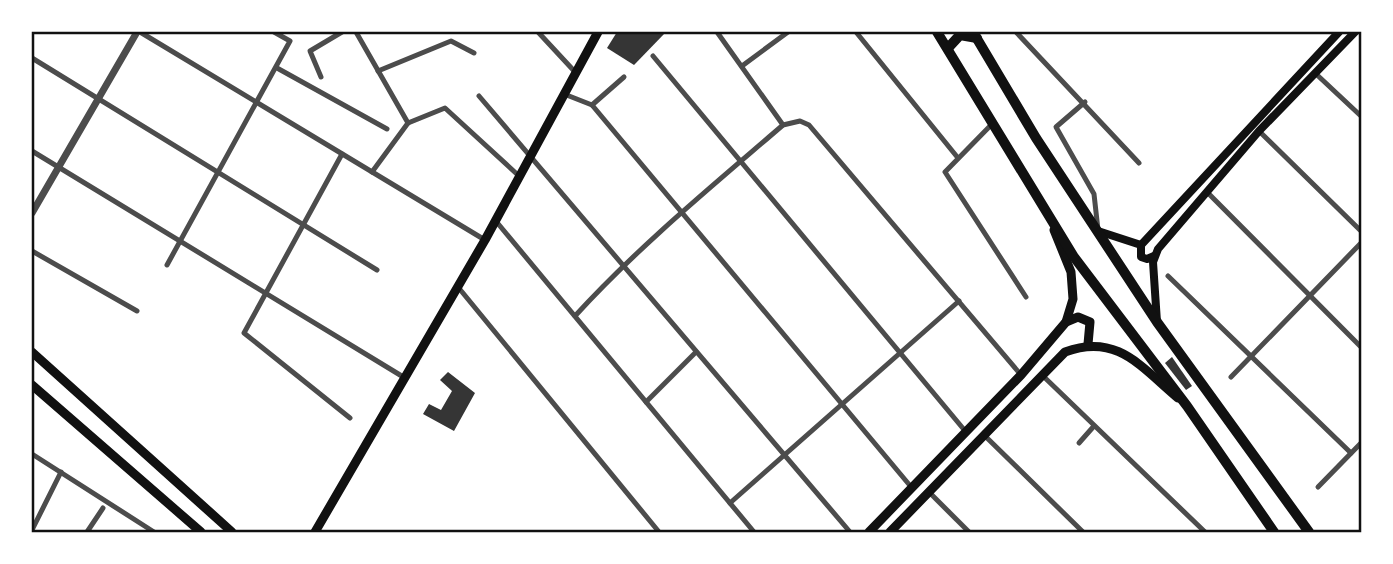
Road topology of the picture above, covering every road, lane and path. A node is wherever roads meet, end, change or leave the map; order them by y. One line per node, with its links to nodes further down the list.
1 (138, 32): 28 (street); 30 (street)
2 (274, 32): 20 (street)
3 (342, 32): 24 (street)
4 (356, 32): 21 (street)
5 (538, 32): 22 (street)
6 (598, 32): 22 (main road)
7 (717, 32): 19 (street)
8 (788, 32): 19 (street)
9 (856, 32): 41 (street)
10 (937, 32): 15 (highway)
11 (1016, 32): 29 (street)
12 (1339, 32): 59 (main road)
13 (1355, 32): 23 (main road)
14 (975, 35): 15 (highway); 54 (highway)
15 (948, 48): 34 (highway)
16 (474, 53): 21 (street)
17 (653, 57): 42 (street)
18 (32, 58): 28 (street)
19 (742, 66): 35 (street)
20 (277, 68): 30 (street); 36 (street)
21 (378, 71): 33 (street)
22 (576, 73): 26 (main road)
23 (1315, 73): 32 (street); 37 (main road)
24 (321, 77)
25 (624, 77): 31 (street)
26 (564, 94): 31 (street); 40 (main road)
27 (479, 96): 40 (street)
28 (98, 99): 44 (street); 46 (street)
29 (1085, 102): 43 (street); 54 (street)
30 (259, 104): 39 (street); 46 (street)
31 (592, 105): 49 (street)
32 (1362, 117)
33 (408, 123): 45 (street); 47 (street)
34 (993, 123): 41 (street); 50 (highway)
35 (783, 125): 42 (street); 70 (street)
36 (387, 129)
37 (1259, 131): 48 (main road); 55 (street)
38 (32, 151): 44 (street)
39 (342, 154): 45 (street); 53 (street)
40 (530, 156): 47 (main road); 63 (street)
41 (958, 158): 69 (street)
42 (741, 162): 49 (street); 79 (street)
43 (1139, 163)
44 (58, 167): 51 (street); 57 (street)
45 (372, 172): 56 (street)
46 (219, 173): 53 (street); 57 (street)
47 (519, 176): 52 (main road)
48 (1207, 192): 61 (main road); 68 (street)
49 (682, 211): 63 (street); 87 (street)
50 (1048, 212): 73 (main road); 88 (highway)
51 (32, 213)
52 (495, 220): 56 (main road); 72 (street)
53 (303, 225): 64 (street); 67 (street)
54 (1098, 231): 59 (main road); 74 (highway)
55 (1362, 232)
56 (485, 240): 66 (main road)
57 (180, 242): 62 (street); 67 (street)
58 (1362, 243): 68 (street)
59 (1141, 245): 61 (main road)
60 (32, 251): 71 (street)
61 (1154, 256): 74 (main road)
62 (167, 265)
63 (622, 265): 72 (street); 78 (street)
64 (377, 270)
65 (1168, 276): 80 (street)
66 (458, 286): 84 (main road); 110 (street)
67 (266, 293): 84 (street); 89 (street)
68 (1310, 296): 76 (street); 80 (street)
69 (1026, 297)
70 (959, 301): 79 (street); 81 (street)
71 (137, 311)
72 (575, 316): 86 (street)
73 (1066, 322): 75 (main road); 81 (main road)
74 (1157, 322): 119 (highway)
75 (1088, 344): 82 (main road); 88 (main road)
76 (1362, 348)
77 (32, 352): 108 (main road)
78 (696, 352): 86 (street); 97 (street)
79 (900, 353): 87 (street); 91 (street)
80 (1251, 357): 83 (street); 95 (street)
81 (1021, 375): 91 (main road)
82 (1042, 375): 90 (street); 92 (main road)
83 (1231, 377)
84 (405, 378): 109 (main road)
85 (32, 385): 107 (main road)
86 (646, 402): 102 (street)
87 (843, 404): 97 (street); 100 (street)
88 (1187, 405): 118 (highway)
89 (349, 418)
90 (1094, 426): 94 (street); 117 (street)
91 (966, 432): 100 (main road)
92 (984, 435): 101 (main road); 116 (street)
93 (1362, 442): 95 (street)
94 (1079, 443)
95 (1351, 453): 99 (street)
96 (32, 454): 98 (street)
97 (784, 456): 102 (street); 112 (street)
98 (61, 472): 104 (street); 106 (street)
99 (1318, 487)
100 (912, 488): 113 (main road)
101 (929, 492): 114 (main road); 115 (street)
102 (730, 503): 111 (street)
103 (103, 508): 105 (street)
104 (32, 530)
105 (87, 533)
106 (154, 533)
107 (201, 533)
108 (232, 533)
109 (315, 533)
110 (659, 533)
111 (754, 533)
112 (850, 533)
113 (869, 533)
114 (890, 533)
115 (969, 533)
116 (1083, 533)
117 (1205, 533)
118 (1274, 533)
119 (1309, 533)

